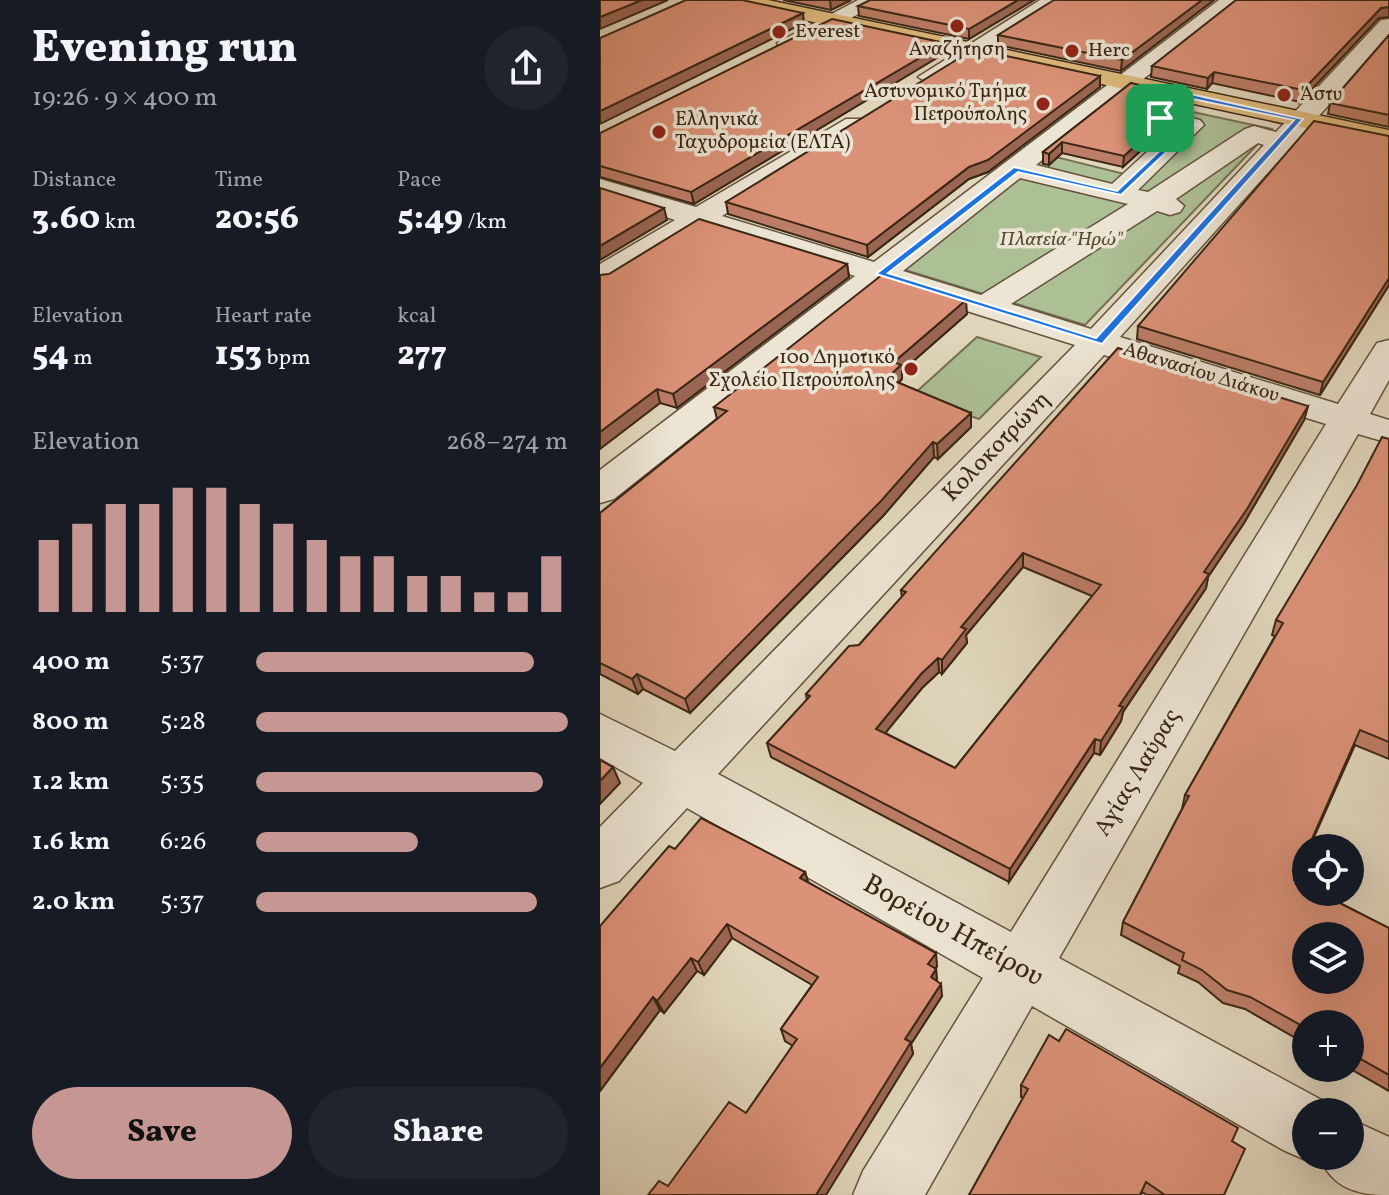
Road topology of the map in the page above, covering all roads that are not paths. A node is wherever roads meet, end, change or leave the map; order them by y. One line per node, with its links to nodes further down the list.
1 (739, 0): 5 (main road)
2 (874, 0): 5 (street)
3 (1054, 0): 7 (street)
4 (1232, 0): 9 (street)
5 (834, 20): 7 (main road); 8 (street)
6 (1389, 25): 15 (street, Κολοκοτρώνη)
7 (974, 50): 9 (main road); 10 (street)
8 (763, 55)
9 (1127, 82): 11 (main road); 16 (street)
10 (910, 90)
11 (1178, 102): 14 (street); 15 (street); 15 (main road)
12 (871, 114): 20 (street)
13 (1389, 138): 15 (main road)
14 (1170, 146): 15 (street); 18 (street)
15 (1240, 159): 19 (street); 21 (street, Κολοκοτρώνη)
16 (1017, 169): 18 (street); 22 (street)
17 (600, 187): 20 (street, Αθανασίου Διάκου)
18 (1118, 193): 19 (street)
19 (1158, 199): 21 (street); 24 (street)
20 (698, 217): 22 (street, Αθανασίου Διάκου); 23 (street)
21 (1209, 217): 25 (street, Κολοκοτρώνη)
22 (881, 274): 24 (street, Αθανασίου Διάκου); 28 (street)
23 (600, 277)
24 (985, 306): 25 (street, Αθανασίου Διάκου)
25 (1098, 341): 27 (street, Αθανασίου Διάκου); 30 (street, Κολοκοτρώνη)
26 (1389, 350): 27 (street, Αγίας Λαύρας)
27 (1369, 425): 32 (street, Αγίας Λαύρας)
28 (600, 490)
29 (600, 734): 30 (street, Βορείου Ηπείρου)
30 (679, 779): 31 (street, Κολοκοτρώνη); 32 (street, Βορείου Ηπείρου)
31 (600, 864)
32 (1021, 969): 33 (street, Βορείου Ηπείρου); 36 (street, Αγίας Λαύρας)
33 (1292, 1119)
34 (1364, 1160): 35 (street)
35 (1389, 1173)
36 (887, 1195)

